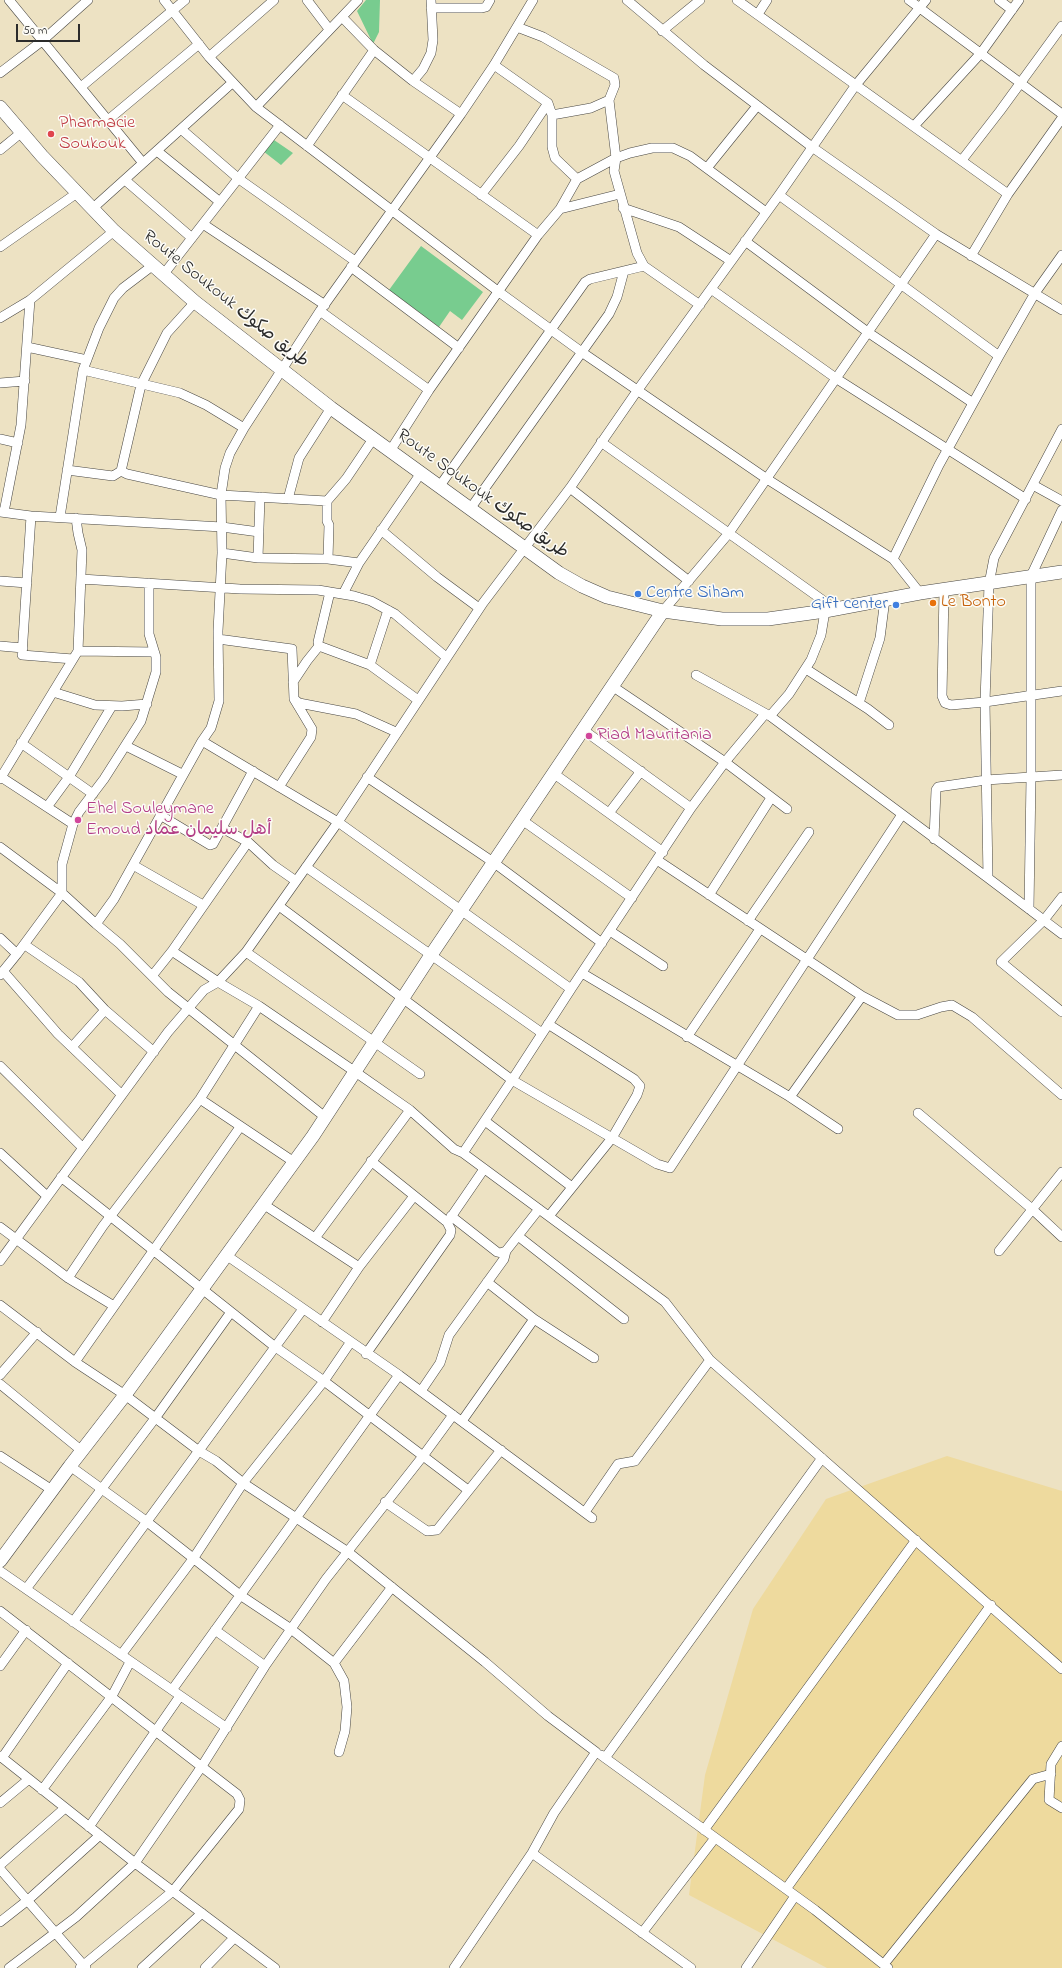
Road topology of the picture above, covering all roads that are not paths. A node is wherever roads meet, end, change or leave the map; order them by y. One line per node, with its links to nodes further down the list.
1 (9, 0): 28 (street)
2 (88, 0): 28 (street)
3 (164, 0): 21 (street)
4 (185, 0): 21 (street)
5 (274, 0): 32 (street)
6 (307, 0): 26 (street)
7 (358, 0): 23 (street)
8 (490, 0): 18 (street)
9 (533, 0): 25 (street)
10 (700, 0): 27 (street)
11 (737, 0): 22 (street)
12 (767, 0): 22 (street)
13 (909, 0): 19 (street)
14 (926, 0): 19 (street)
15 (999, 0): 20 (street)
16 (1019, 0): 20 (street)
17 (632, 1): 27 (street)
18 (431, 4): 35 (street)
19 (920, 9): 31 (street); 38 (street)
20 (1012, 10): 31 (street)
21 (172, 11): 29 (street); 39 (street)
22 (758, 14): 38 (street)
23 (342, 17): 26 (street); 30 (street)
24 (1062, 26): 37 (street)
25 (517, 27): 33 (street); 41 (street)
26 (329, 29): 45 (street)
27 (662, 31): 43 (street)
28 (42, 41): 34 (street); 39 (street)
29 (199, 44): 32 (street); 50 (street)
30 (374, 50): 35 (street); 40 (street)
31 (981, 53): 37 (street); 52 (street)
32 (209, 57): 36 (street)
33 (494, 65): 42 (street); 46 (street)
34 (0, 74)
35 (413, 81): 46 (street)
36 (232, 83): 45 (street); 53 (street)
37 (1020, 84): 47 (street); 61 (street)
38 (856, 86): 52 (street); 56 (street)
39 (81, 87): 50 (street)
40 (342, 95): 55 (street); 59 (street)
41 (609, 100): 48 (street); 60 (street)
42 (548, 103): 48 (street); 70 (street)
43 (757, 106): 56 (street); 63 (street)
44 (0, 107): 54 (street, Route Soukouk طريق صكوك)
45 (256, 107): 51 (street)
46 (461, 114): 59 (street)
47 (1062, 114)
48 (552, 115): 64 (street)
49 (1062, 118): 69 (street)
50 (108, 120): 62 (street)
51 (280, 125): 55 (street); 66 (street)
52 (914, 126): 61 (street)
53 (181, 129): 58 (street); 66 (street)
54 (22, 132): 57 (street); 67 (street, Route Soukouk طريق صكوك)
55 (307, 146): 76 (street)
56 (812, 147): 71 (street); 81 (street)
57 (0, 150)
58 (157, 151): 62 (street); 72 (street)
59 (430, 158): 70 (street); 76 (street)
60 (616, 158): 63 (street); 64 (street); 68 (street)
61 (962, 160): 69 (street)
62 (143, 163): 65 (street)
63 (707, 168): 77 (street)
64 (578, 179): 73 (street)
65 (125, 180): 75 (street); 82 (street)
66 (239, 180): 72 (street); 88 (street)
67 (77, 193): 75 (street, Route Soukouk طريق صكوك); 84 (street)
68 (620, 194): 73 (street); 74 (street)
69 (1008, 194): 86 (street)
70 (481, 195): 80 (street)
71 (779, 195): 77 (street); 93 (street)
72 (220, 202): 78 (street)
73 (560, 208): 80 (street)
74 (623, 208): 87 (street); 90 (street)
75 (92, 209): 79 (street, Route Soukouk طريق صكوك)
76 (393, 210): 88 (street); 95 (street)
77 (766, 212): 83 (street)
78 (203, 224): 82 (street); 100 (street)
79 (114, 231): 89 (street, Route Soukouk طريق صكوك); 97 (street)
80 (538, 234): 95 (street)
81 (936, 234): 86 (street); 93 (street)
82 (192, 238): 92 (street)
83 (745, 242): 87 (street); 104 (street)
84 (0, 247)
85 (1062, 255): 96 (street)
86 (971, 256): 96 (street)
87 (731, 262): 94 (street)
88 (353, 264): 100 (street); 106 (street)
89 (152, 266): 92 (street, Route Soukouk طريق صكوك); 109 (street)
90 (644, 266): 91 (street); 99 (street)
91 (624, 271): 103 (street); 107 (street)
92 (163, 275): 98 (street, Route Soukouk طريق صكوك)
93 (900, 285): 104 (street); 108 (street)
94 (711, 290): 99 (street); 112 (street)
95 (498, 292): 103 (street); 106 (street)
96 (1035, 293): 101 (street); 108 (street)
97 (30, 300): 102 (street); 105 (street)
98 (195, 302): 111 (street, Route Soukouk طريق صكوك); 115 (street)
99 (700, 305): 117 (street)
100 (322, 308): 111 (street); 116 (street)
101 (1062, 310)
102 (0, 318)
103 (550, 330): 107 (street); 133 (street)
104 (869, 332): 112 (street); 118 (street)
105 (27, 347): 109 (street); 113 (street)
106 (459, 348): 116 (street)
107 (583, 353): 117 (street); 141 (street)
108 (999, 356): 118 (street)
109 (87, 360): 110 (street)
110 (83, 370): 115 (street); 128 (street)
111 (282, 371): 119 (street, Route Soukouk طريق صكوك); 120 (street)
112 (837, 379): 126 (street); 131 (street)
113 (25, 381): 114 (street); 125 (street)
114 (0, 383)
115 (141, 385): 120 (street); 129 (street)
116 (429, 390): 127 (street)
117 (637, 391): 124 (street); 131 (street)
118 (973, 403): 126 (street)
119 (331, 408): 123 (street, Route Soukouk طريق صكوك); 137 (street)
120 (244, 428): 135 (street)
121 (1062, 429): 132 (street)
122 (0, 439): 125 (street)
123 (373, 439): 127 (street, Route Soukouk طريق صكوك); 139 (street)
124 (601, 442): 134 (street); 150 (street)
125 (18, 443): 143 (street)
126 (947, 450): 138 (street); 155 (street)
127 (390, 451): 130 (street, Route Soukouk طريق صكوك)
128 (67, 470): 129 (street); 145 (street)
129 (121, 471): 135 (street)
130 (421, 473): 133 (street, Route Soukouk طريق صكوك); 148 (street)
131 (766, 479): 150 (street); 155 (street)
132 (1033, 485): 138 (street); 140 (street)
133 (439, 487): 141 (street, Route Soukouk طريق صكوك)
134 (570, 488): 151 (street); 161 (street)
135 (222, 494): 136 (street); 147 (street)
136 (260, 497): 137 (street); 149 (street)
137 (288, 499): 139 (street)
138 (1026, 499): 164 (street)
139 (327, 501): 154 (street)
140 (1062, 501)
141 (470, 509): 151 (street, Route Soukouk طريق صكوك)
142 (1062, 510): 158 (street)
143 (2, 512): 144 (street)
144 (31, 516): 145 (street); 162 (street)
145 (60, 517): 146 (street)
146 (76, 518): 147 (street); 159 (street)
147 (222, 527): 149 (street); 152 (street)
148 (381, 530): 156 (street); 171 (street)
149 (259, 532): 153 (street)
150 (729, 533): 161 (street); 173 (street)
151 (524, 548): 171 (street); 174 (street, Route Soukouk طريق صكوك)
152 (222, 553): 153 (street); 165 (street)
153 (258, 558): 154 (street)
154 (328, 559): 156 (street)
155 (893, 559): 168 (street)
156 (359, 563): 169 (street)
157 (1062, 572): 158 (street, Route Soukouk طريق صكوك)
158 (1031, 576): 164 (street, Route Soukouk طريق صكوك); 190 (street)
159 (81, 579): 163 (street); 179 (street)
160 (0, 581): 162 (street)
161 (689, 581): 174 (street)
162 (28, 583): 178 (street)
163 (149, 583): 165 (street); 180 (street)
164 (989, 584): 166 (street, Route Soukouk طريق صكوك); 193 (street)
165 (220, 586): 167 (street); 175 (street)
166 (944, 590): 168 (street, Route Soukouk طريق صكوك); 193 (street)
167 (330, 592): 169 (street); 177 (street)
168 (920, 593): 170 (street, Route Soukouk طريق صكوك)
169 (343, 594): 172 (street)
170 (886, 599): 173 (street, Route Soukouk طريق صكوك); 194 (street)
171 (479, 608): 181 (street)
172 (388, 610): 181 (street); 183 (street)
173 (830, 610): 174 (street, Route Soukouk طريق صكوك); 184 (street)
174 (663, 611): 187 (street)
175 (218, 639): 186 (street); 201 (street)
176 (0, 646): 178 (street)
177 (319, 646): 183 (street); 186 (street)
178 (23, 648): 182 (street)
179 (78, 651): 180 (street); 182 (street)
180 (154, 652): 195 (street)
181 (446, 656): 192 (street)
182 (73, 659): 189 (street)
183 (370, 665): 192 (street)
184 (806, 669): 194 (street); 197 (street)
185 (696, 676): 197 (street)
186 (293, 682): 191 (street)
187 (612, 686): 199 (street); 204 (street)
188 (1062, 691): 190 (street)
189 (53, 692): 196 (street); 202 (street)
190 (1030, 696): 193 (street); 212 (street)
191 (294, 699): 200 (street); 215 (street)
192 (418, 700): 200 (street)
193 (985, 702): 214 (street)
194 (859, 703): 198 (street)
195 (147, 704): 196 (street); 203 (street)
196 (112, 706): 210 (street)
197 (767, 715): 204 (street); 223 (street)
198 (889, 725)
199 (582, 729): 205 (street); 207 (street)
200 (396, 732): 211 (street)
201 (202, 741): 206 (street); 208 (street)
202 (21, 742): 210 (street); 213 (street)
203 (126, 746): 208 (street); 216 (street)
204 (725, 762): 217 (street); 219 (street)
205 (641, 771): 219 (street); 221 (street)
206 (253, 772): 215 (street); 227 (street)
207 (553, 773): 221 (street); 224 (street)
208 (182, 774): 222 (street)
209 (1062, 775): 212 (street)
210 (69, 777): 216 (street); 218 (street)
211 (367, 777): 225 (street); 234 (street)
212 (1031, 777): 214 (street); 245 (street)
213 (1, 778): 218 (street)
214 (986, 780): 229 (street); 237 (street)
215 (279, 787): 225 (street)
216 (93, 794): 226 (street)
217 (771, 798): 220 (street); 240 (street)
218 (47, 807): 226 (street)
219 (691, 808): 232 (street)
220 (787, 809)
221 (609, 813): 232 (street)
222 (160, 815): 227 (street); 235 (street)
223 (901, 816): 229 (street); 260 (street)
224 (522, 820): 234 (street); 242 (street)
225 (338, 822): 236 (street); 246 (street)
226 (73, 824): 239 (street)
227 (222, 828): 230 (street)
228 (809, 832): 248 (street)
229 (934, 839): 237 (street)
230 (248, 842): 238 (street); 243 (street)
231 (0, 847): 239 (street)
232 (663, 852): 233 (street)
233 (657, 860): 240 (street); 242 (street)
234 (493, 862): 246 (street); 254 (street)
235 (133, 864): 243 (street); 249 (street)
236 (306, 867): 238 (street); 259 (street)
237 (988, 878): 245 (street)
238 (296, 881): 244 (street)
239 (62, 893): 249 (street); 255 (street)
240 (709, 895): 248 (street)
241 (1062, 897): 247 (street)
242 (632, 898): 251 (street)
243 (203, 906): 256 (street)
244 (278, 906): 257 (street); 268 (street)
245 (1029, 909): 247 (street)
246 (461, 910): 259 (street); 266 (street)
247 (1044, 920): 252 (street); 272 (street)
248 (748, 922): 250 (street)
249 (96, 924): 264 (street)
250 (760, 929): 260 (street); 275 (street)
251 (610, 931): 254 (street); 261 (street)
252 (1062, 934)
253 (0, 938): 258 (street)
254 (602, 943): 263 (street)
255 (25, 945): 258 (street); 271 (street)
256 (172, 951): 264 (street); 265 (street)
257 (246, 952): 265 (street); 276 (street)
258 (17, 954): 262 (street)
259 (431, 955): 268 (street); 274 (street)
260 (808, 960): 267 (street); 281 (street)
261 (663, 966)
262 (1, 973): 278 (street)
263 (582, 973): 266 (street); 275 (street)
264 (152, 976): 270 (street)
265 (218, 982): 269 (street); 270 (street)
266 (571, 989): 273 (street)
267 (862, 996): 286 (street); 287 (street)
268 (403, 998): 276 (street); 284 (street)
269 (259, 1006): 277 (street); 282 (street)
270 (188, 1008): 277 (street); 279 (street)
271 (105, 1010): 278 (street); 279 (street)
272 (1062, 1012)
273 (548, 1024): 274 (street); 295 (street)
274 (542, 1033): 284 (street)
275 (687, 1037): 281 (street)
276 (374, 1042): 282 (street); 283 (street)
277 (234, 1044): 288 (street); 291 (street)
278 (72, 1047): 285 (street)
279 (154, 1052): 285 (street)
280 (0, 1066): 296 (street)
281 (736, 1066): 287 (street); 295 (street)
282 (354, 1071): 289 (street); 291 (street)
283 (420, 1074)
284 (512, 1080): 292 (street); 295 (street)
285 (122, 1095): 296 (street)
286 (1062, 1095)
287 (790, 1097): 294 (street)
288 (200, 1099): 293 (street); 310 (street)
289 (410, 1110): 298 (street); 299 (street)
290 (918, 1113): 308 (street)
291 (325, 1117): 300 (street)
292 (484, 1121): 298 (street); 304 (street)
293 (240, 1127): 300 (street); 318 (street)
294 (838, 1129)
295 (612, 1138): 304 (street)
296 (82, 1147): 303 (street)
297 (0, 1153): 305 (street)
298 (463, 1153): 301 (street)
299 (371, 1161): 306 (street); 316 (street)
300 (294, 1162): 307 (street)
301 (484, 1169): 309 (street); 312 (street)
302 (1062, 1172): 308 (street)
303 (61, 1177): 305 (street); 310 (street)
304 (572, 1188): 311 (street)
305 (47, 1196): 317 (street)
306 (414, 1196): 312 (street); 323 (street)
307 (263, 1204): 316 (street); 321 (street)
308 (1032, 1209): 315 (street); 320 (street)
309 (539, 1210): 311 (street); 314 (street)
310 (111, 1216): 318 (street); 324 (street)
311 (549, 1216): 339 (street)
312 (449, 1219): 319 (street); 337 (street)
313 (0, 1227): 317 (street)
314 (518, 1236): 319 (street); 332 (street)
315 (1062, 1237)
316 (315, 1238): 323 (street)
317 (15, 1239): 322 (street); 324 (street)
318 (153, 1249): 326 (street); 328 (street)
319 (506, 1251): 325 (street)
320 (999, 1251)
321 (226, 1255): 326 (street); 329 (street)
322 (0, 1261)
323 (359, 1267): 333 (street)
324 (68, 1278): 328 (street)
325 (487, 1282): 331 (street); 345 (street)
326 (201, 1288): 330 (street); 346 (street)
327 (0, 1305): 334 (street)
328 (114, 1306): 340 (street)
329 (303, 1309): 333 (street); 336 (street)
330 (231, 1312): 336 (street); 348 (street)
331 (534, 1319): 338 (street); 350 (street)
332 (624, 1319)
333 (322, 1322): 335 (street)
334 (37, 1332): 340 (street); 341 (street)
335 (350, 1343): 337 (street); 343 (street)
336 (274, 1346): 343 (street); 353 (street)
337 (366, 1354): 342 (street)
338 (594, 1358)
339 (710, 1360): 351 (street); 356 (street)
340 (75, 1362): 346 (street)
341 (0, 1375)
342 (399, 1375): 345 (street); 349 (street)
343 (324, 1381): 349 (street); 358 (street)
344 (0, 1384): 352 (street)
345 (421, 1392): 347 (street)
346 (125, 1395): 348 (street); 352 (street)
347 (453, 1415): 350 (street); 355 (street)
348 (156, 1417): 353 (street); 359 (street)
349 (370, 1417): 355 (street); 363 (street)
350 (462, 1421): 351 (street)
351 (501, 1450): 361 (street)
352 (82, 1451): 357 (street)
353 (199, 1451): 358 (street); 364 (street)
354 (0, 1456): 360 (street)
355 (423, 1456): 361 (street); 362 (street)
356 (822, 1458): 365 (street); 394 (street)
357 (70, 1466): 359 (street); 360 (street)
358 (243, 1483): 363 (street); 367 (street)
359 (102, 1489): 364 (street); 370 (street)
360 (52, 1490): 368 (street)
361 (468, 1490): 362 (street)
362 (385, 1502): 366 (street)
363 (296, 1519): 366 (street); 371 (street)
364 (146, 1521): 367 (street); 374 (street)
365 (916, 1540): 372 (street); 403 (street)
366 (348, 1552): 369 (street); 375 (street)
367 (193, 1559): 371 (street); 378 (street)
368 (0, 1562): 370 (street)
369 (392, 1587): 381 (street); 392 (street)
370 (26, 1589): 374 (street)
371 (240, 1595): 375 (street); 377 (street)
372 (991, 1605): 384 (street); 410 (street)
373 (0, 1611): 376 (street)
374 (73, 1622): 378 (street)
375 (291, 1629): 381 (street); 383 (street)
376 (26, 1630): 380 (street); 382 (street)
377 (215, 1630): 383 (street); 385 (street)
378 (121, 1656): 379 (street)
379 (130, 1662): 385 (street); 386 (street)
380 (68, 1663): 386 (street); 393 (street)
381 (334, 1663): 391 (street)
382 (0, 1666)
383 (265, 1666): 388 (street)
384 (1062, 1669)
385 (172, 1690): 387 (street)
386 (112, 1696): 389 (street); 398 (street)
387 (180, 1696): 388 (street); 389 (street)
388 (227, 1728): 395 (street)
389 (156, 1731): 395 (street); 402 (street)
390 (1062, 1746): 396 (street)
391 (339, 1752)
392 (596, 1752): 394 (street); 406 (street)
393 (1, 1757): 397 (street)
394 (605, 1758): 403 (street)
395 (202, 1766): 407 (street); 411 (street)
396 (1051, 1774): 401 (street); 419 (street)
397 (29, 1779): 398 (street); 399 (street)
398 (42, 1790): 400 (street)
399 (0, 1803)
400 (66, 1808): 402 (street); 408 (street)
401 (1062, 1808)
402 (89, 1827): 404 (street)
403 (704, 1830): 405 (street)
404 (100, 1834): 407 (street); 413 (street)
405 (715, 1838): 410 (street); 417 (street)
406 (532, 1854): 417 (street); 425 (street)
407 (135, 1863): 411 (street); 416 (street)
408 (0, 1865)
409 (0, 1869): 413 (street)
410 (786, 1889): 412 (street)
411 (173, 1891): 414 (street); 420 (street)
412 (794, 1896): 419 (street); 427 (street)
413 (28, 1900): 415 (street); 416 (street)
414 (202, 1913): 418 (street); 423 (street)
415 (0, 1922)
416 (55, 1933): 420 (street); 422 (street)
417 (642, 1933): 426 (street)
418 (234, 1938): 421 (street); 424 (street)
419 (886, 1966)
420 (83, 1967)
421 (273, 1967)
422 (9, 1968)
423 (142, 1968)
424 (205, 1968)
425 (454, 1968)
426 (691, 1968)
427 (746, 1968)

